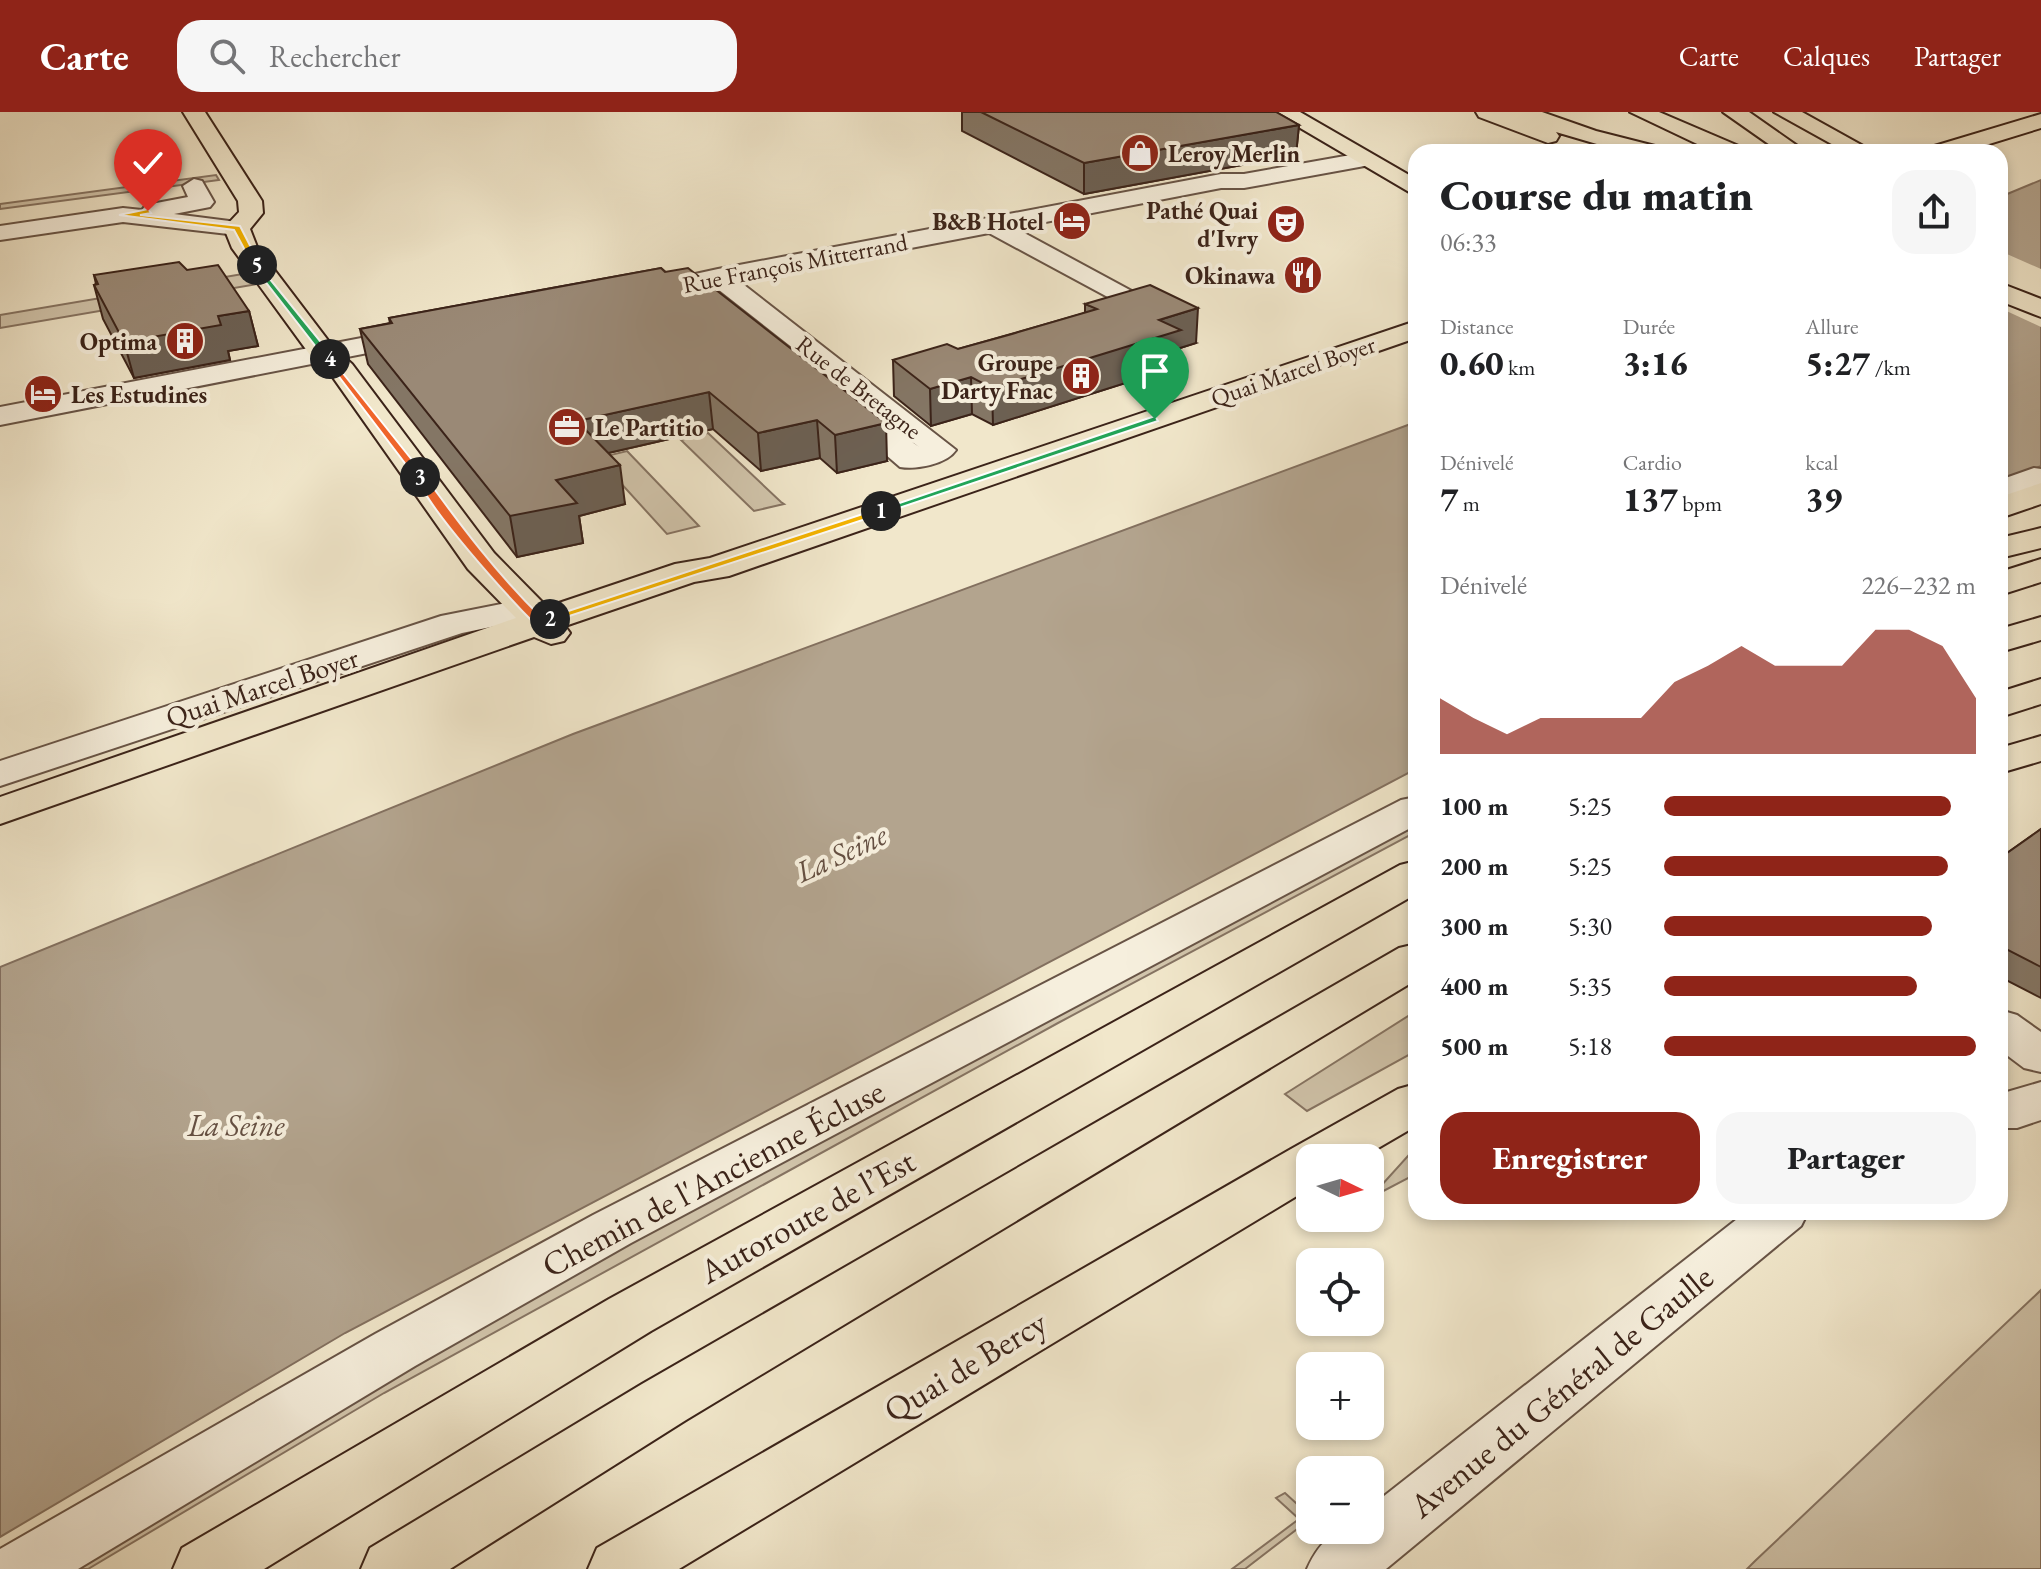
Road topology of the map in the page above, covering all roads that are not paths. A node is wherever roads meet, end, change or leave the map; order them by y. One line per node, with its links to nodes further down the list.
1 (194, 112): 24 (main road)
2 (1284, 112): 19 (main road)
3 (1487, 112): 11 (main road)
4 (1522, 112): 12 (main road)
5 (1641, 112): 14 (main road)
6 (1734, 112): 16 (main road)
7 (1785, 112): 17 (main road)
8 (1707, 116): 15 (main road)
9 (1612, 118): 13 (main road)
10 (2041, 121): 18 (main road)
11 (1568, 144)
12 (1620, 144)
13 (1671, 144)
14 (1715, 144)
15 (1746, 144)
16 (1783, 144)
17 (1847, 144)
18 (1965, 144)
19 (1344, 157): 20 (main road); 23 (street, Rue François Mitterrand)
20 (1408, 185)
21 (194, 186): 22 (street)
22 (123, 215): 24 (street); 25 (street)
23 (992, 225): 27 (street, Rue François Mitterrand); 33 (street)
24 (237, 228): 36 (main road)
25 (0, 233)
26 (2008, 269): 29 (main road)
27 (718, 277): 28 (street, Rue François Mitterrand); 38 (street, Rue de Bretagne)
28 (688, 283): 31 (street, Rue François Mitterrand); 39 (street, Rue de Bretagne)
29 (2041, 283)
30 (2008, 295): 32 (main road)
31 (624, 296)
32 (2041, 309)
33 (1109, 319)
34 (446, 330): 36 (street)
35 (1408, 332): 48 (main road, Quai Marcel Boyer)
36 (323, 353): 40 (street); 48 (main road)
37 (895, 384): 38 (street)
38 (867, 393): 39 (street); 39 (street, Rue de Bretagne)
39 (837, 401)
40 (0, 416)
41 (2037, 485): 42 (street); 43 (main road)
42 (2008, 490)
43 (2008, 503)
44 (2041, 570): 45 (main road)
45 (2008, 581)
46 (2041, 600): 47 (main road)
47 (2008, 610)
48 (539, 622): 59 (street, Quai Marcel Boyer); 60 (main road, Quai Marcel Boyer)
49 (2041, 628): 50 (main road)
50 (2008, 638)
51 (2041, 658): 52 (main road)
52 (2008, 668)
53 (2041, 691): 54 (main road)
54 (2008, 702)
55 (2041, 725): 56 (main road)
56 (2008, 735)
57 (2041, 748): 58 (main road)
58 (2008, 758)
59 (0, 774)
60 (0, 811)
61 (1408, 813): 72 (street, Chemin de l'Ancienne Écluse)
62 (1408, 879): 73 (main road, Autoroute de l’Est)
63 (1408, 964): 74 (main road)
64 (2008, 1032): 65 (street)
65 (2041, 1056)
66 (2041, 1099): 68 (street)
67 (1408, 1108): 69 (main road)
68 (2008, 1111)
69 (1344, 1144)
70 (1296, 1171): 75 (main road, Quai de Bercy)
71 (1772, 1220): 76 (street, Avenue du Général de Gaulle)
72 (22, 1569)
73 (206, 1569)
74 (394, 1569)
75 (621, 1569)
76 (1339, 1569)

